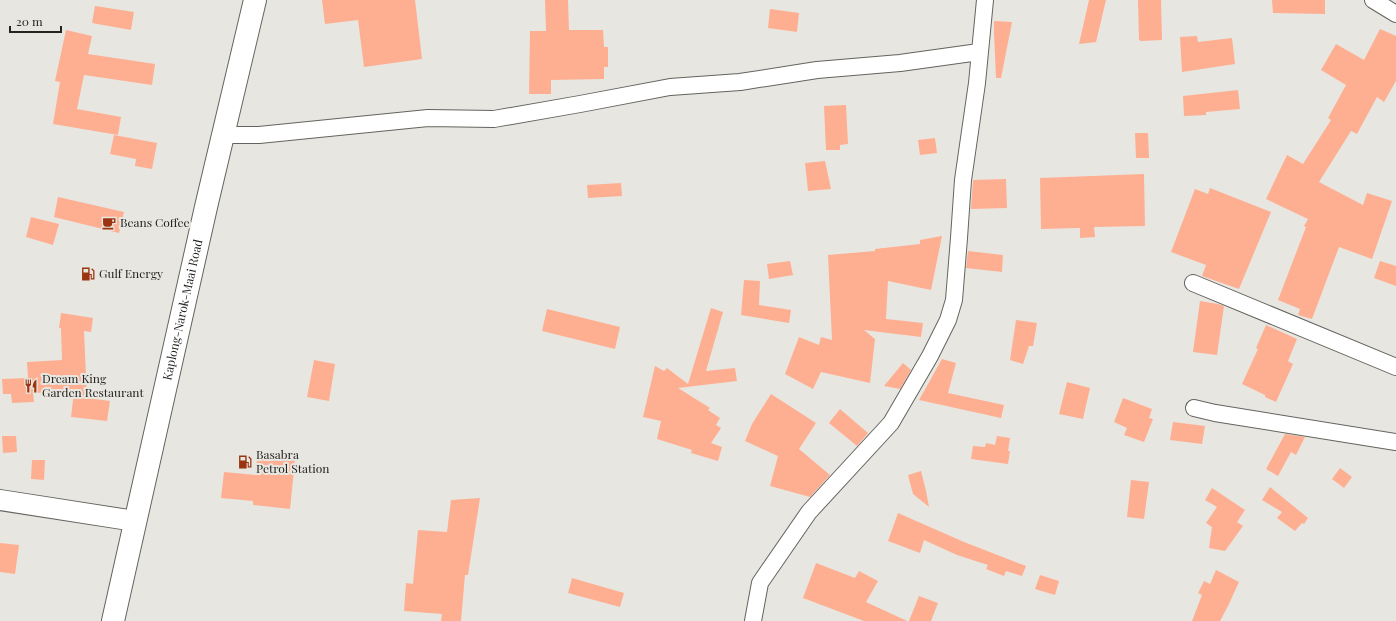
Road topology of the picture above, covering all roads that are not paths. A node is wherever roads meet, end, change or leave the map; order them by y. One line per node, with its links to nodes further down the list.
1 (255, 0): 6 (highway, Kaplong-Narok-Maai Road)
2 (985, 0): 5 (street)
3 (1373, 0): 4 (street)
4 (1396, 14)
5 (979, 52): 6 (street); 14 (street)
6 (223, 135): 12 (highway, Kaplong-Narok-Maai Road)
7 (1193, 283): 8 (street)
8 (1396, 367)
9 (1194, 408): 10 (street)
10 (1396, 442)
11 (0, 500): 12 (street)
12 (135, 521): 13 (highway, Kaplong-Narok-Maai Road)
13 (113, 621)
14 (753, 621)

